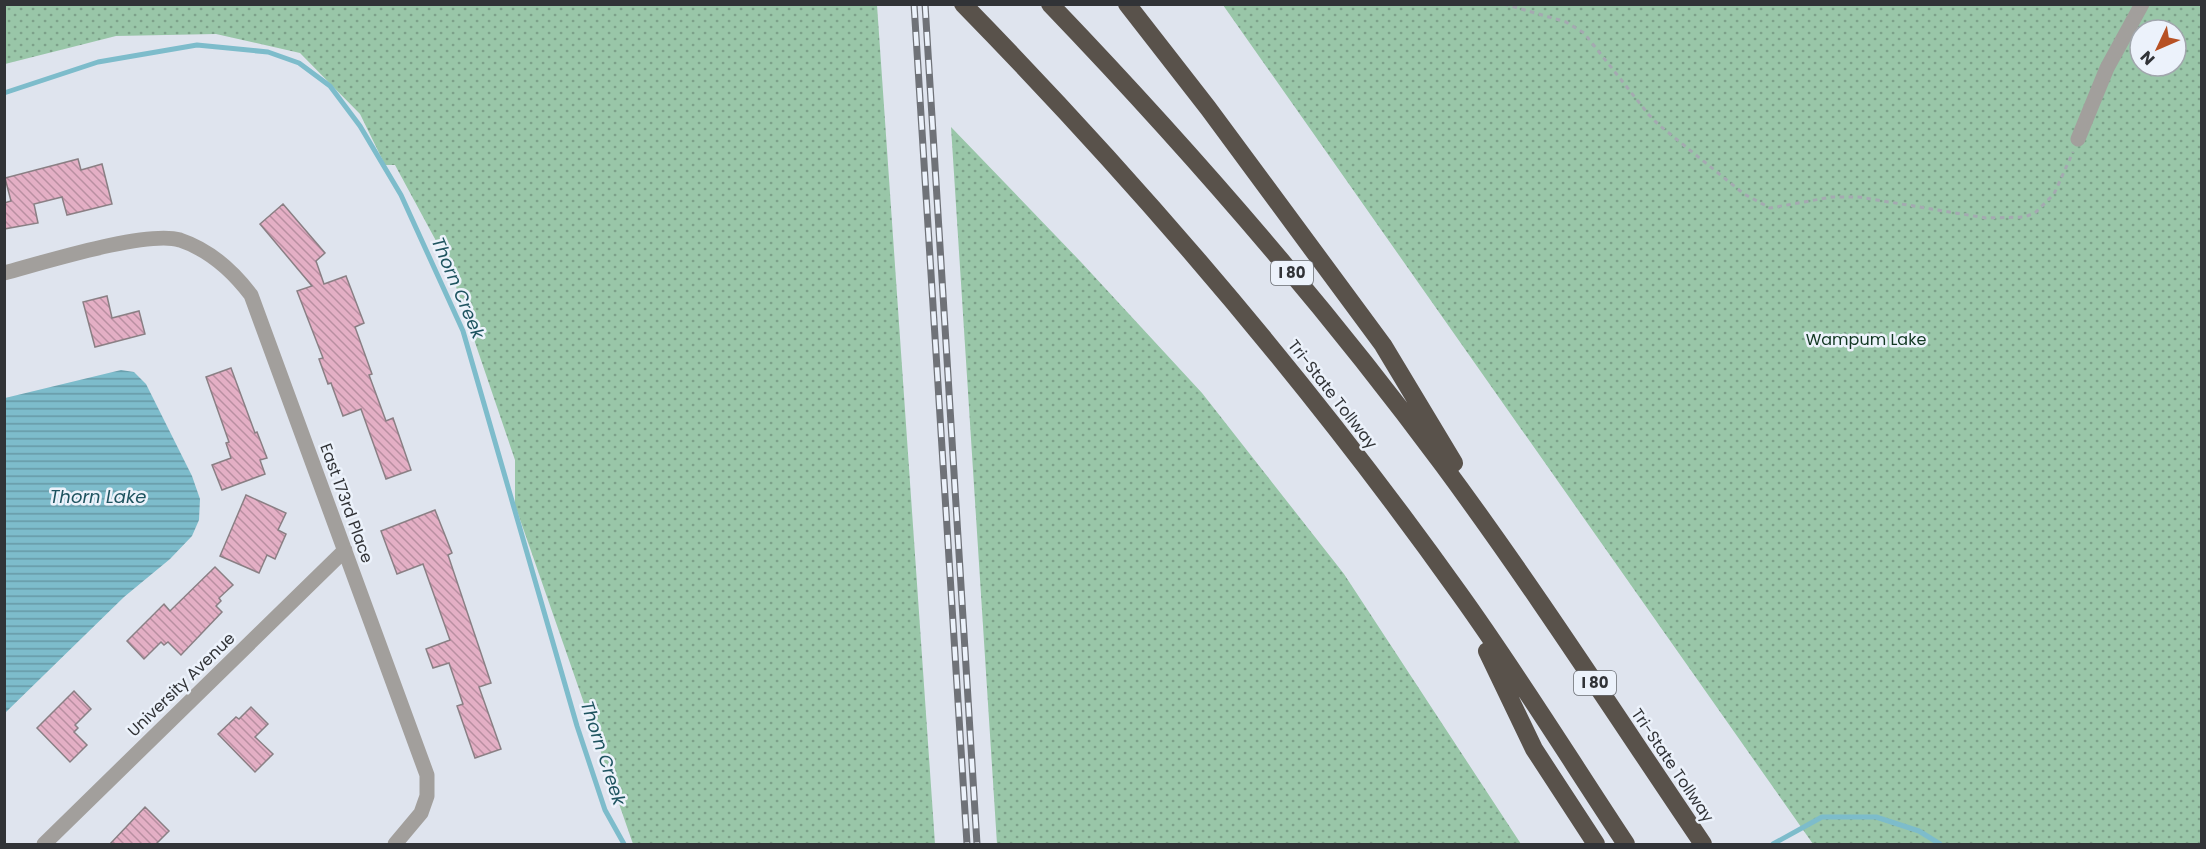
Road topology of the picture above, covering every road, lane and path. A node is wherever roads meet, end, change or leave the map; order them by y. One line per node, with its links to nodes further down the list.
1 (963, 4): 10 (highway, Tri-State Tollway)
2 (1050, 4): 9 (highway, Tri-State Tollway / I 80)
3 (1127, 4): 9 (highway)
4 (1504, 4): 6 (path)
5 (2142, 4): 6 (street)
6 (2078, 139)
7 (4, 273): 8 (street, East 173rd Place)
8 (345, 550): 12 (street, University Avenue); 13 (street, East 173rd Place)
9 (1512, 560): 15 (highway, Tri-State Tollway / I 80)
10 (1461, 595): 11 (highway, Tri-State Tollway); 14 (highway)
11 (1625, 843)
12 (44, 844)
13 (395, 844)
14 (1596, 844)
15 (1703, 844)

